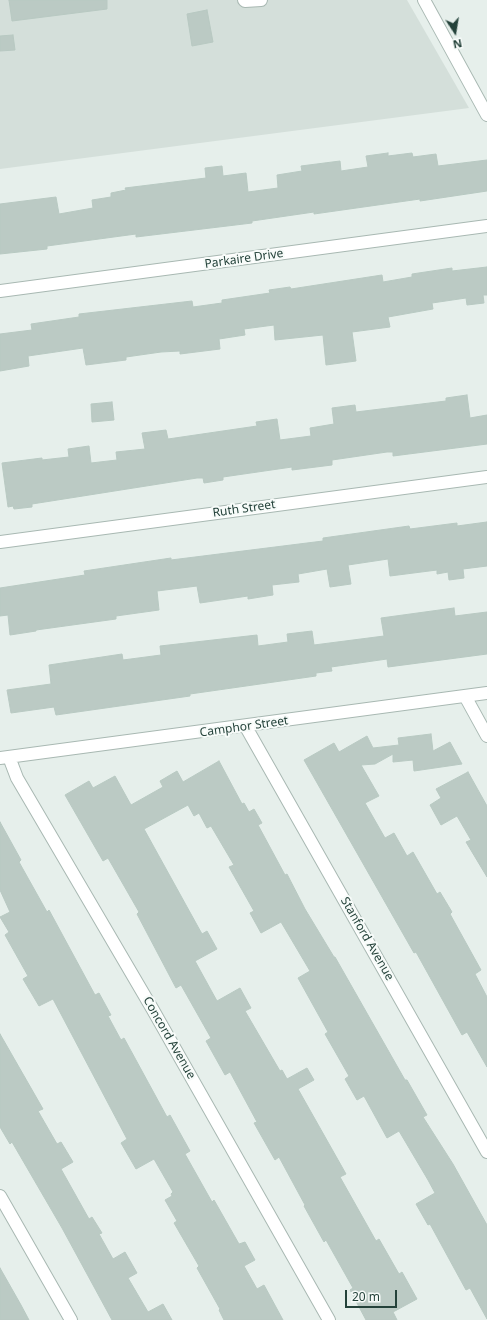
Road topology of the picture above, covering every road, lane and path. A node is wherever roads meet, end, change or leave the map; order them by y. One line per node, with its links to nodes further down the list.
1 (244, 0): 2 (street)
2 (261, 0)
3 (424, 0): 4 (street)
4 (487, 115)
5 (487, 226): 6 (street, Parkaire Drive)
6 (0, 291)
7 (487, 477): 8 (street, Ruth Street)
8 (0, 542)
9 (487, 693): 10 (street, Camphor Street)
10 (464, 696): 11 (street, Camphor Street); 12 (street)
11 (246, 726): 13 (street, Camphor Street); 14 (street, Stanford Avenue)
12 (487, 736)
13 (4, 758): 17 (street, Concord Avenue)
14 (487, 1152)
15 (0, 1196): 16 (street)
16 (71, 1320)
17 (329, 1320)

